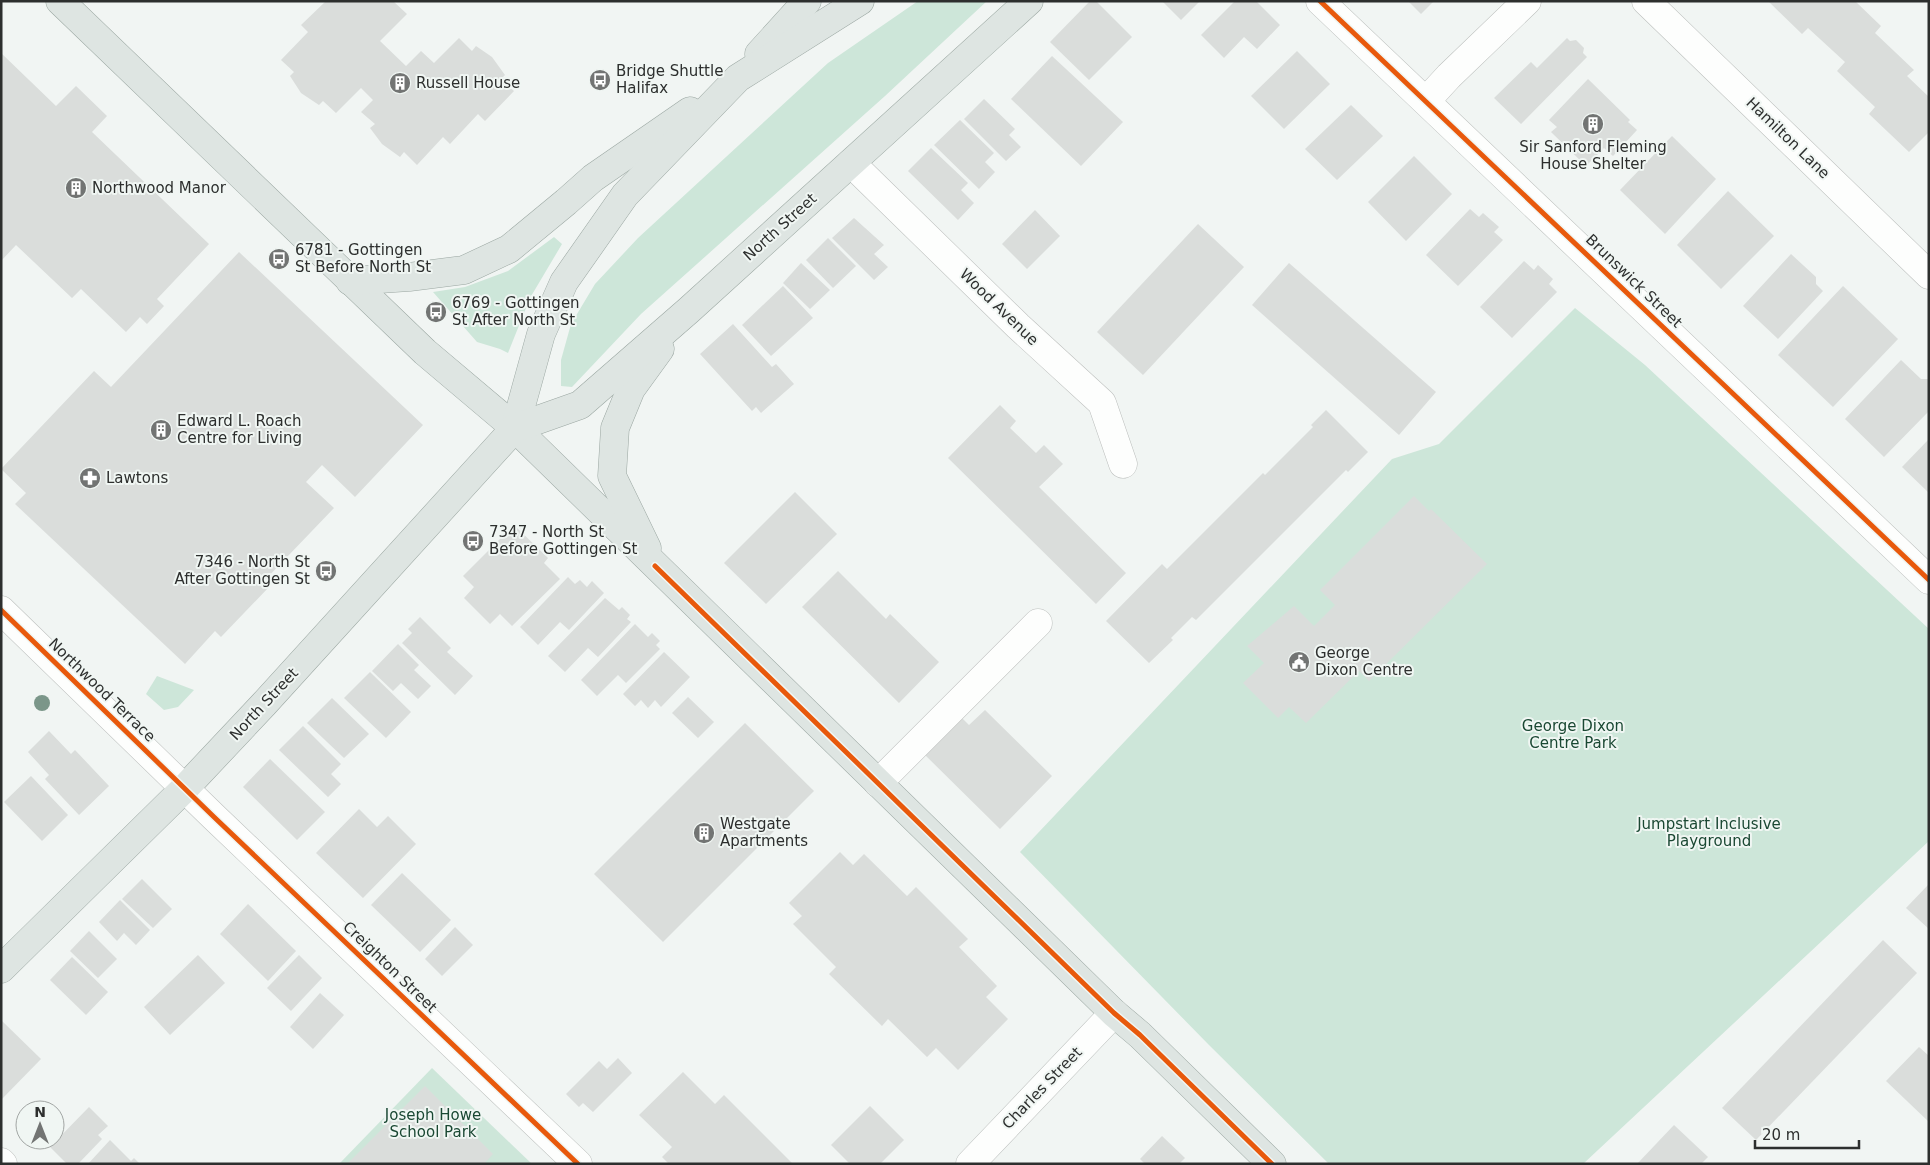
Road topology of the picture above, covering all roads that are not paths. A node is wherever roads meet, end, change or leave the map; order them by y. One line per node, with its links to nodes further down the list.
1 (60, 1): 12 (main road)
2 (807, 1): 8 (main road)
3 (860, 1): 8 (main road, North Street)
4 (1029, 1): 10 (main road, North Street)
5 (1320, 1): 9 (street, Brunswick Street)
6 (1527, 1): 9 (street)
7 (1646, 1): 11 (street, Hamilton Lane)
8 (738, 78): 12 (main road); 14 (main road, North Street)
9 (1426, 101): 17 (street, Brunswick Street)
10 (851, 163): 13 (main road, North Street); 15 (street, Wood Avenue)
11 (1929, 275)
12 (350, 281): 14 (main road)
13 (689, 310): 14 (main road, North Street); 16 (main road)
14 (515, 428): 16 (main road); 21 (main road, North Street)
15 (1123, 464)
16 (656, 566): 20 (main road)
17 (1929, 580)
18 (1, 610): 21 (street, Northwood Terrace)
19 (1038, 623): 20 (street)
20 (878, 782): 23 (main road)
21 (185, 788): 22 (main road, North Street); 24 (street, Creighton Street)
22 (1, 969)
23 (1114, 1013): 25 (street, Charles Street); 26 (main road)
24 (578, 1164)
25 (970, 1164)
26 (1272, 1164)

